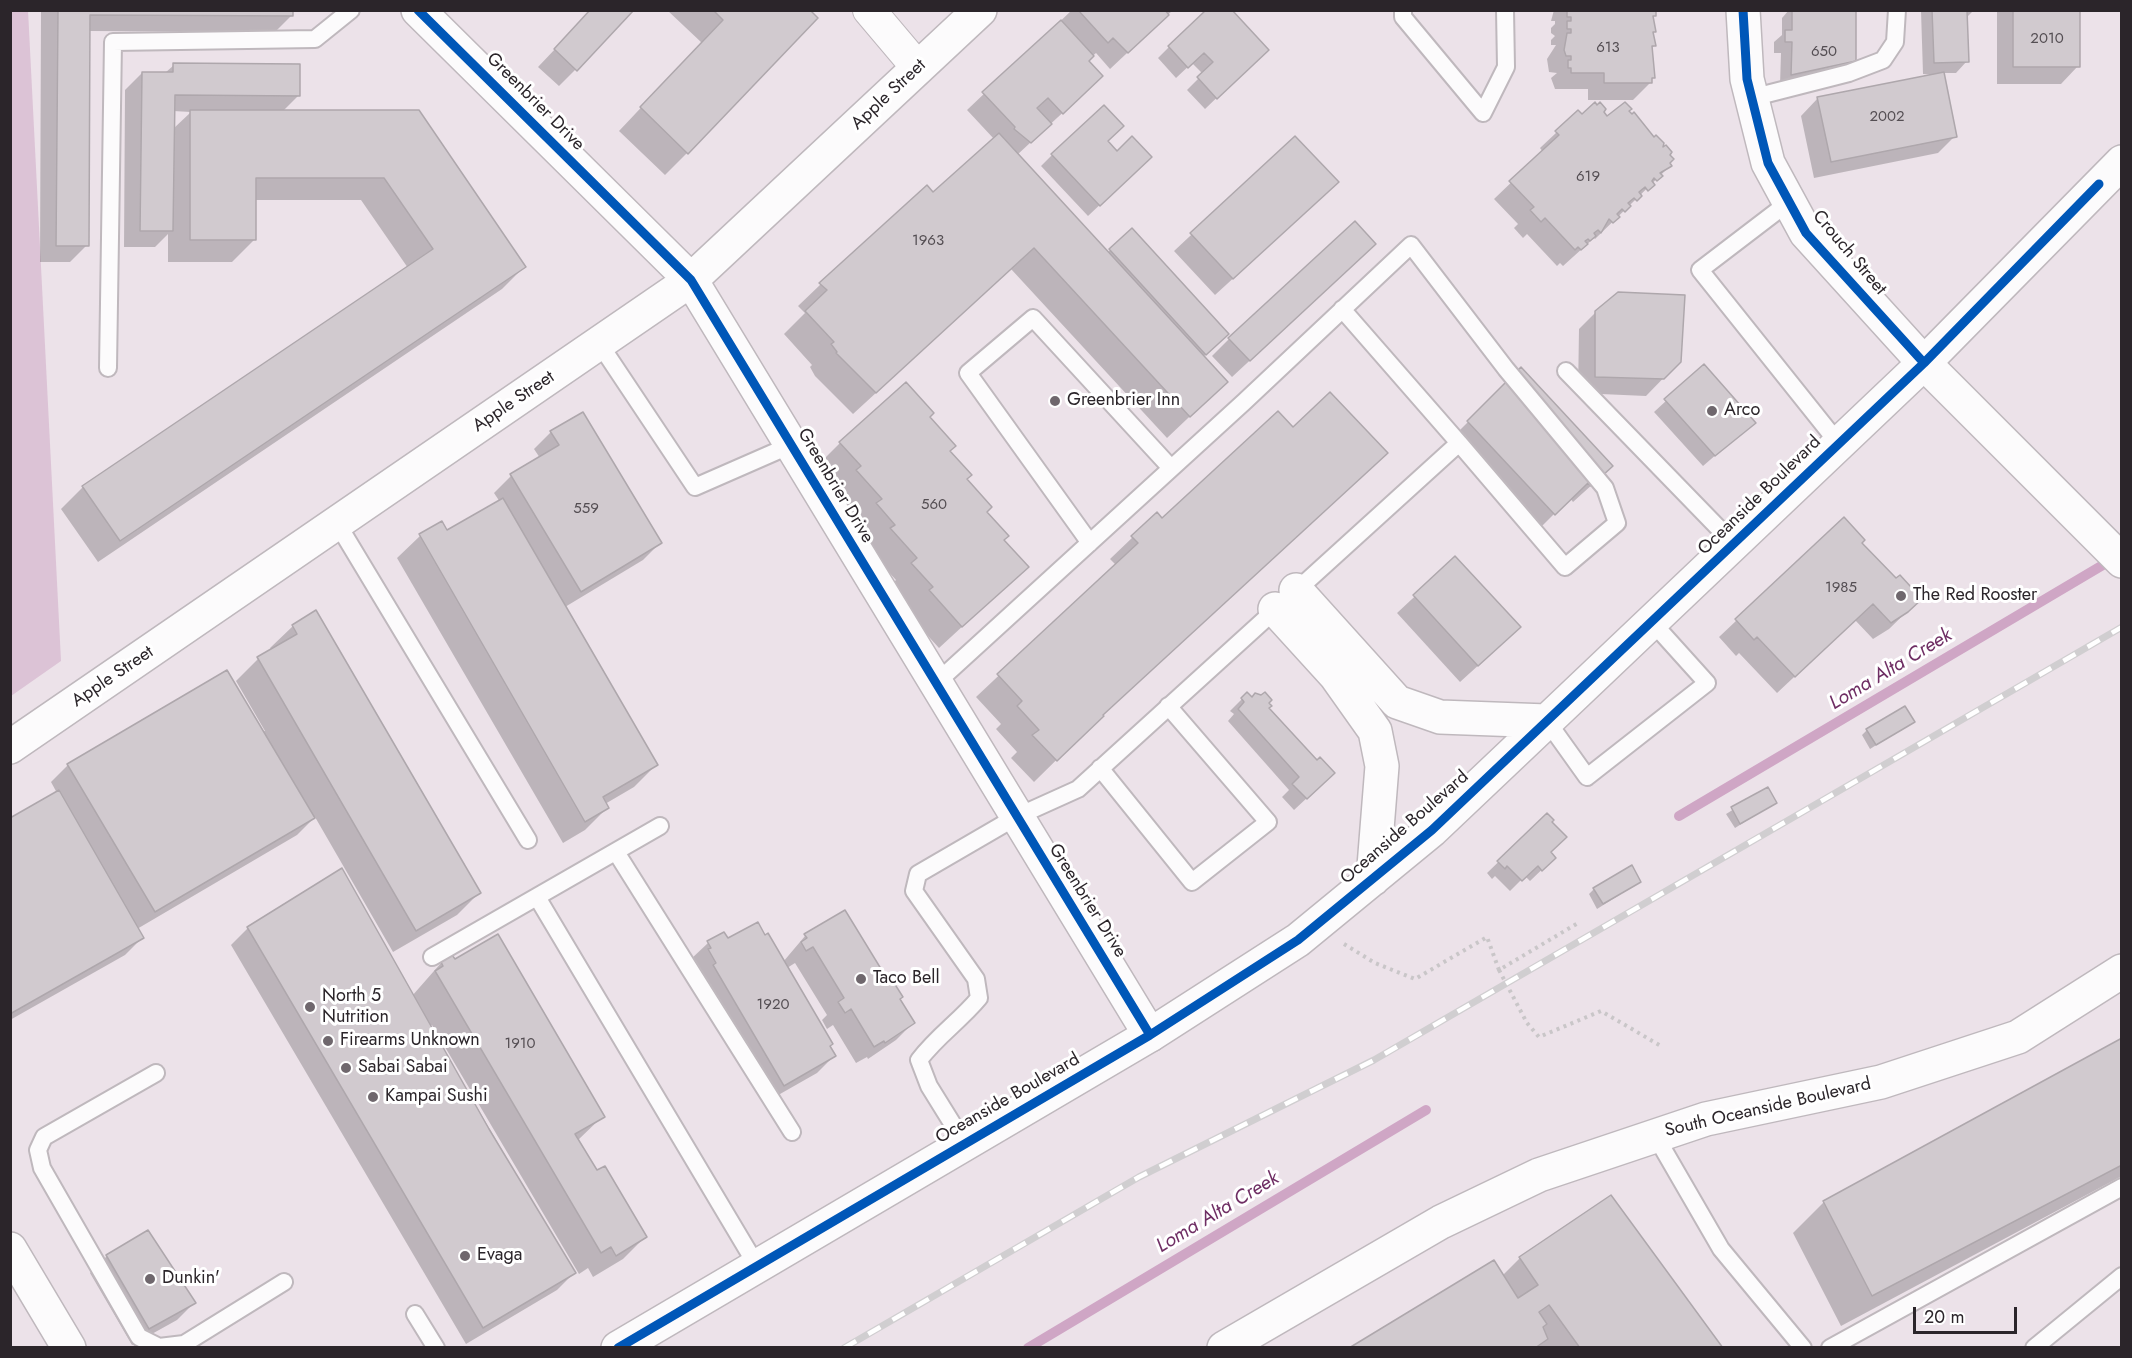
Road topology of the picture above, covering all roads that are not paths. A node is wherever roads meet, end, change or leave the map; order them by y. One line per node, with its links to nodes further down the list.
1 (351, 10): 17 (lane)
2 (418, 10): 13 (street, Greenbrier Drive)
3 (869, 10): 9 (street)
4 (980, 10): 9 (street, Apple Street)
5 (1403, 10): 6 (lane)
6 (1505, 10)
7 (1743, 10): 10 (street, Crouch Street)
8 (1897, 10): 10 (lane)
9 (918, 68): 13 (street, Apple Street)
10 (1752, 98): 12 (street, Crouch Street)
11 (2121, 162): 16 (street, Oceanside Boulevard)
12 (1789, 202): 16 (street, Crouch Street); 20 (lane)
13 (691, 280): 15 (street, Apple Street); 21 (street, Greenbrier Drive)
14 (1342, 309): 19 (lane); 19 (lane); 22 (lane)
15 (599, 343): 21 (lane); 23 (street, Apple Street)
16 (1924, 363): 20 (street, Oceanside Boulevard); 26 (street, Crouch Street)
17 (108, 368)
18 (1566, 371): 25 (lane)
19 (1459, 443): 27 (lane)
20 (1839, 444): 25 (street, Oceanside Boulevard)
21 (791, 445): 29 (street, Greenbrier Drive)
22 (1171, 468): 24 (lane); 24 (lane)
23 (337, 523): 32 (street, Apple Street); 36 (lane)
24 (1090, 543): 29 (lane)
25 (1734, 544): 28 (street, Oceanside Boulevard)
26 (2121, 561)
27 (1285, 600): 30 (lane); 31 (street); 38 (street)
28 (1652, 622): 31 (street, Oceanside Boulevard); 31 (lane)
29 (935, 684): 34 (street, Greenbrier Drive)
30 (1168, 706): 33 (lane); 33 (lane)
31 (1547, 721): 38 (street, Oceanside Boulevard)
32 (10, 747)
33 (1100, 768): 34 (lane)
34 (1016, 817): 42 (street, Greenbrier Drive); 46 (lane)
35 (660, 826): 37 (lane)
36 (528, 840)
37 (616, 852): 39 (lane); 44 (lane)
38 (1372, 879): 42 (street, Oceanside Boulevard)
39 (537, 897): 40 (lane); 49 (lane)
40 (432, 957)
41 (2121, 971): 45 (street, South Oceanside Boulevard)
42 (1150, 1035): 46 (street, Oceanside Boulevard)
43 (156, 1073): 51 (lane)
44 (792, 1132)
45 (1655, 1135): 56 (street, South Oceanside Boulevard); 57 (lane)
46 (964, 1144): 49 (street, Oceanside Boulevard)
47 (2121, 1187): 58 (lane)
48 (10, 1249): 53 (street)
49 (757, 1266): 55 (street, Oceanside Boulevard)
50 (2121, 1276): 59 (lane)
51 (284, 1282)
52 (415, 1314): 54 (lane)
53 (69, 1347)
54 (436, 1347)
55 (618, 1347)
56 (1224, 1347)
57 (1803, 1347)
58 (1830, 1347)
59 (2034, 1347)

